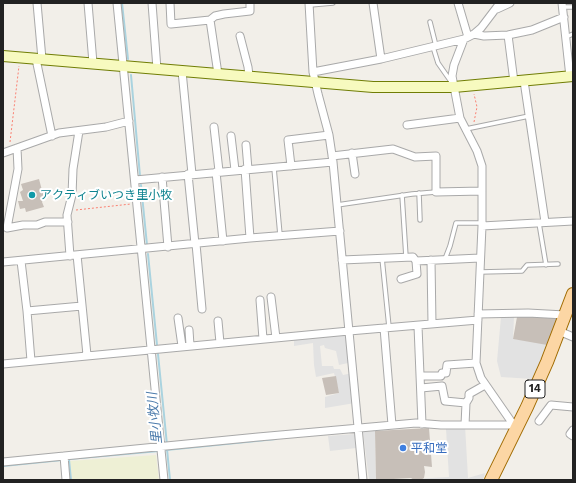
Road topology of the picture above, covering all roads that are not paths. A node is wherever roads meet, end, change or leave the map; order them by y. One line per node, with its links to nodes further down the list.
1 (37, 3): 24 (street)
2 (88, 3): 26 (street)
3 (117, 3): 27 (street)
4 (152, 3): 28 (street)
5 (170, 3): 16 (street)
6 (250, 3): 16 (street)
7 (333, 3): 11 (lane)
8 (373, 3): 25 (street)
9 (458, 3): 21 (street)
10 (510, 3): 13 (street)
11 (310, 4): 30 (street)
12 (562, 5): 14 (lane); 15 (street)
13 (499, 6): 21 (street)
14 (573, 7)
15 (564, 18): 18 (street); 20 (street)
16 (210, 20): 31 (street)
17 (430, 22): 22 (lane)
18 (508, 35): 21 (street); 36 (street)
19 (240, 36): 32 (street)
20 (569, 36): 33 (street)
21 (469, 37): 22 (street); 37 (street)
22 (435, 47): 25 (street); 37 (lane)
23 (3, 56): 24 (street)
24 (39, 59): 26 (street); 46 (street)
25 (381, 59): 30 (street)
26 (94, 63): 27 (street)
27 (124, 66): 28 (street); 40 (street)
28 (157, 69): 29 (street)
29 (182, 71): 31 (street); 57 (street)
30 (313, 72): 35 (street)
31 (218, 74): 32 (street)
32 (248, 76): 35 (street)
33 (572, 76): 34 (street)
34 (524, 81): 36 (street); 38 (street)
35 (315, 82): 37 (street); 45 (street)
36 (514, 82): 37 (street)
37 (454, 87): 39 (street)
38 (529, 116): 43 (lane); 69 (street)
39 (460, 118): 41 (street); 43 (street)
40 (129, 121): 44 (street); 60 (street)
41 (407, 125)
42 (214, 127): 56 (street)
43 (464, 129): 61 (street)
44 (79, 131): 46 (street); 68 (street)
45 (329, 134): 51 (street); 52 (street)
46 (52, 136): 49 (street)
47 (232, 136): 55 (street)
48 (246, 145): 54 (street)
49 (10, 150): 68 (street)
50 (352, 154): 51 (street); 58 (street); 62 (street)
51 (332, 159): 52 (street); 65 (street)
52 (290, 166): 53 (street)
53 (274, 167): 54 (street); 72 (lane)
54 (246, 169): 55 (street); 73 (street)
55 (235, 170): 56 (street)
56 (218, 172): 57 (street); 74 (street)
57 (190, 174): 59 (street); 75 (street)
58 (355, 174)
59 (162, 177): 60 (street); 76 (street)
60 (135, 180): 77 (street)
61 (482, 191): 62 (street); 70 (street)
62 (436, 192): 63 (lane)
63 (419, 194): 64 (lane); 66 (lane)
64 (402, 195): 65 (lane); 80 (lane)
65 (337, 205): 71 (street)
66 (420, 220)
67 (573, 221): 69 (street)
68 (68, 222): 78 (street)
69 (542, 222): 70 (street); 89 (lane)
70 (482, 225): 81 (street); 82 (lane)
71 (340, 231): 72 (street); 84 (street)
72 (280, 236): 73 (street)
73 (250, 238): 74 (street)
74 (223, 241): 75 (street)
75 (195, 244): 76 (street); 96 (street)
76 (168, 247): 77 (street)
77 (141, 249): 78 (street); 114 (street)
78 (74, 255): 83 (street); 95 (street)
79 (382, 258): 80 (street); 84 (street); 104 (lane)
80 (406, 258): 86 (street)
81 (480, 258): 82 (street); 90 (street)
82 (445, 259): 85 (street)
83 (21, 260): 87 (street); 97 (street)
84 (342, 260): 106 (street)
85 (431, 260): 86 (street); 102 (street)
86 (416, 261): 91 (street)
87 (3, 262)
88 (558, 264): 89 (lane)
89 (546, 265): 90 (lane)
90 (480, 272): 99 (street)
91 (401, 279)
92 (573, 295): 98 (main road, 14)
93 (272, 297): 109 (street)
94 (260, 300): 110 (street)
95 (82, 306): 97 (street); 115 (street)
96 (202, 309)
97 (27, 311): 116 (street)
98 (565, 315): 99 (street); 107 (main road, 14)
99 (478, 317): 102 (street); 117 (street)
100 (178, 318): 113 (street)
101 (218, 321): 111 (street)
102 (432, 324): 103 (street)
103 (418, 326): 104 (street); 119 (street)
104 (386, 327): 106 (street); 126 (street)
105 (189, 330): 112 (street)
106 (349, 331): 109 (street); 129 (street)
107 (559, 331): 108 (street); 128 (main road, 14)
108 (573, 337)
109 (276, 338): 110 (street)
110 (263, 339): 111 (street)
111 (220, 343): 112 (street)
112 (190, 345): 113 (street)
113 (182, 346): 114 (street)
114 (152, 349): 115 (street); 132 (street)
115 (87, 355): 116 (street)
116 (31, 361): 118 (street)
117 (476, 363): 119 (street); 120 (street)
118 (3, 364)
119 (420, 376): 121 (street)
120 (485, 385): 122 (street); 128 (street)
121 (420, 388): 122 (street); 125 (street)
122 (466, 403): 127 (street)
123 (573, 407): 124 (street)
124 (539, 421)
125 (422, 424): 126 (street); 127 (street)
126 (392, 425): 129 (street)
127 (465, 425): 128 (street)
128 (515, 427): 138 (main road, 14)
129 (358, 429): 132 (street); 137 (street)
130 (573, 430): 131 (street)
131 (573, 436)
132 (165, 446): 133 (street); 136 (street)
133 (64, 456): 134 (street); 135 (street)
134 (3, 462)
135 (66, 480)
136 (164, 480)
137 (363, 480)
138 (491, 480)

